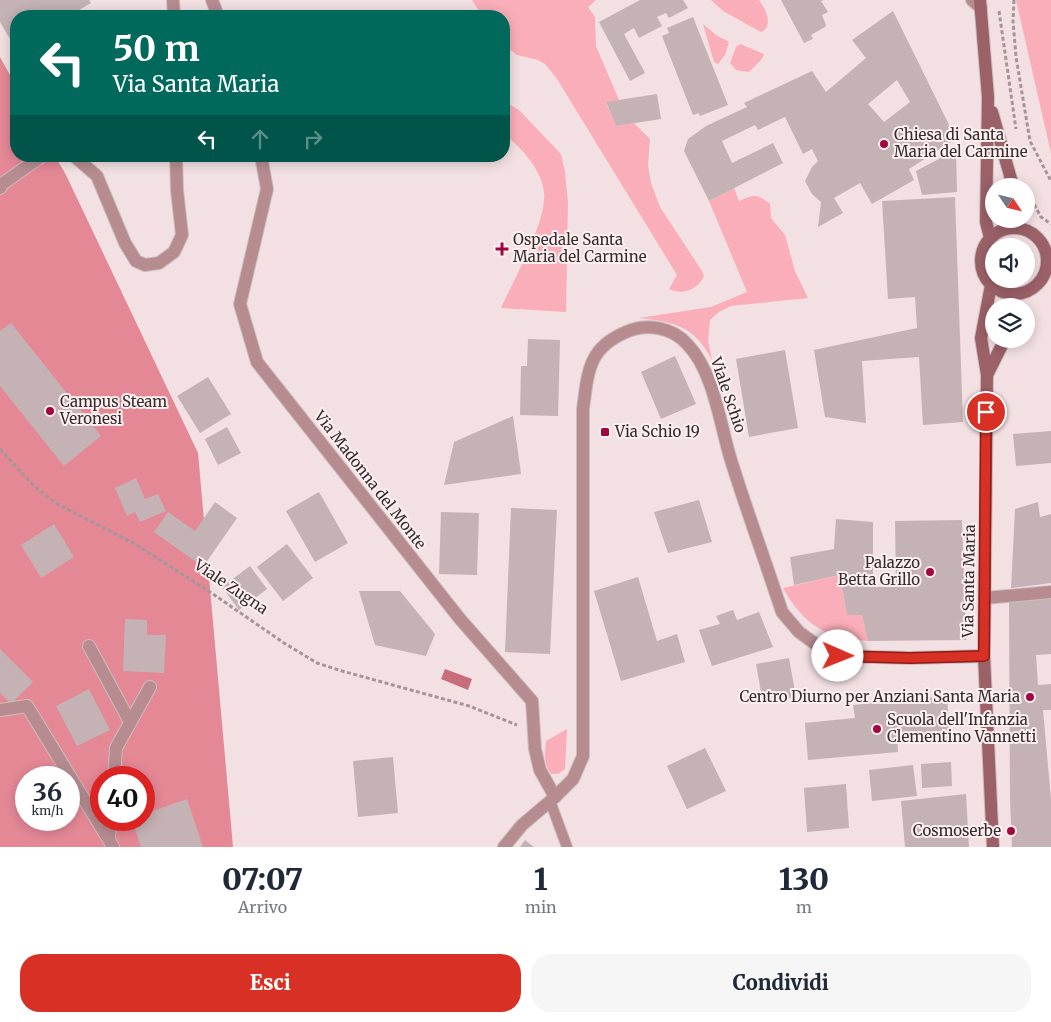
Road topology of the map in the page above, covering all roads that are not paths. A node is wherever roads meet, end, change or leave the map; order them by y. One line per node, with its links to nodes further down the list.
1 (978, 3): 2 (main road)
2 (988, 97): 7 (main road); 10 (main road)
3 (33, 162): 8 (street)
4 (81, 162): 5 (street)
5 (176, 162)
6 (262, 162): 30 (street, Via Madonna del Monte)
7 (1011, 178)
8 (0, 188)
9 (1039, 237): 10 (main road); 14 (main road)
10 (990, 238)
11 (985, 245): 12 (main road)
12 (985, 278)
13 (1051, 282): 15 (main road)
14 (1035, 286)
15 (1035, 287)
16 (991, 288): 21 (main road, Via Santa Maria)
17 (994, 288): 18 (main road)
18 (1033, 288): 19 (main road)
19 (1026, 298)
20 (1000, 348): 21 (main road, Via Santa Maria)
21 (987, 375): 23 (main road, Via Santa Maria)
22 (1051, 592): 23 (street)
23 (985, 598): 25 (main road, Via Santa Maria)
24 (89, 646): 28 (street)
25 (984, 656): 30 (street, Viale Schio); 34 (main road, Via Santa Maria)
26 (150, 687): 28 (street)
27 (0, 710): 31 (street)
28 (130, 722): 29 (street)
29 (115, 766)
30 (552, 799): 32 (street); 33 (lane)
31 (111, 843)
32 (504, 847)
33 (567, 847)
34 (993, 847)

